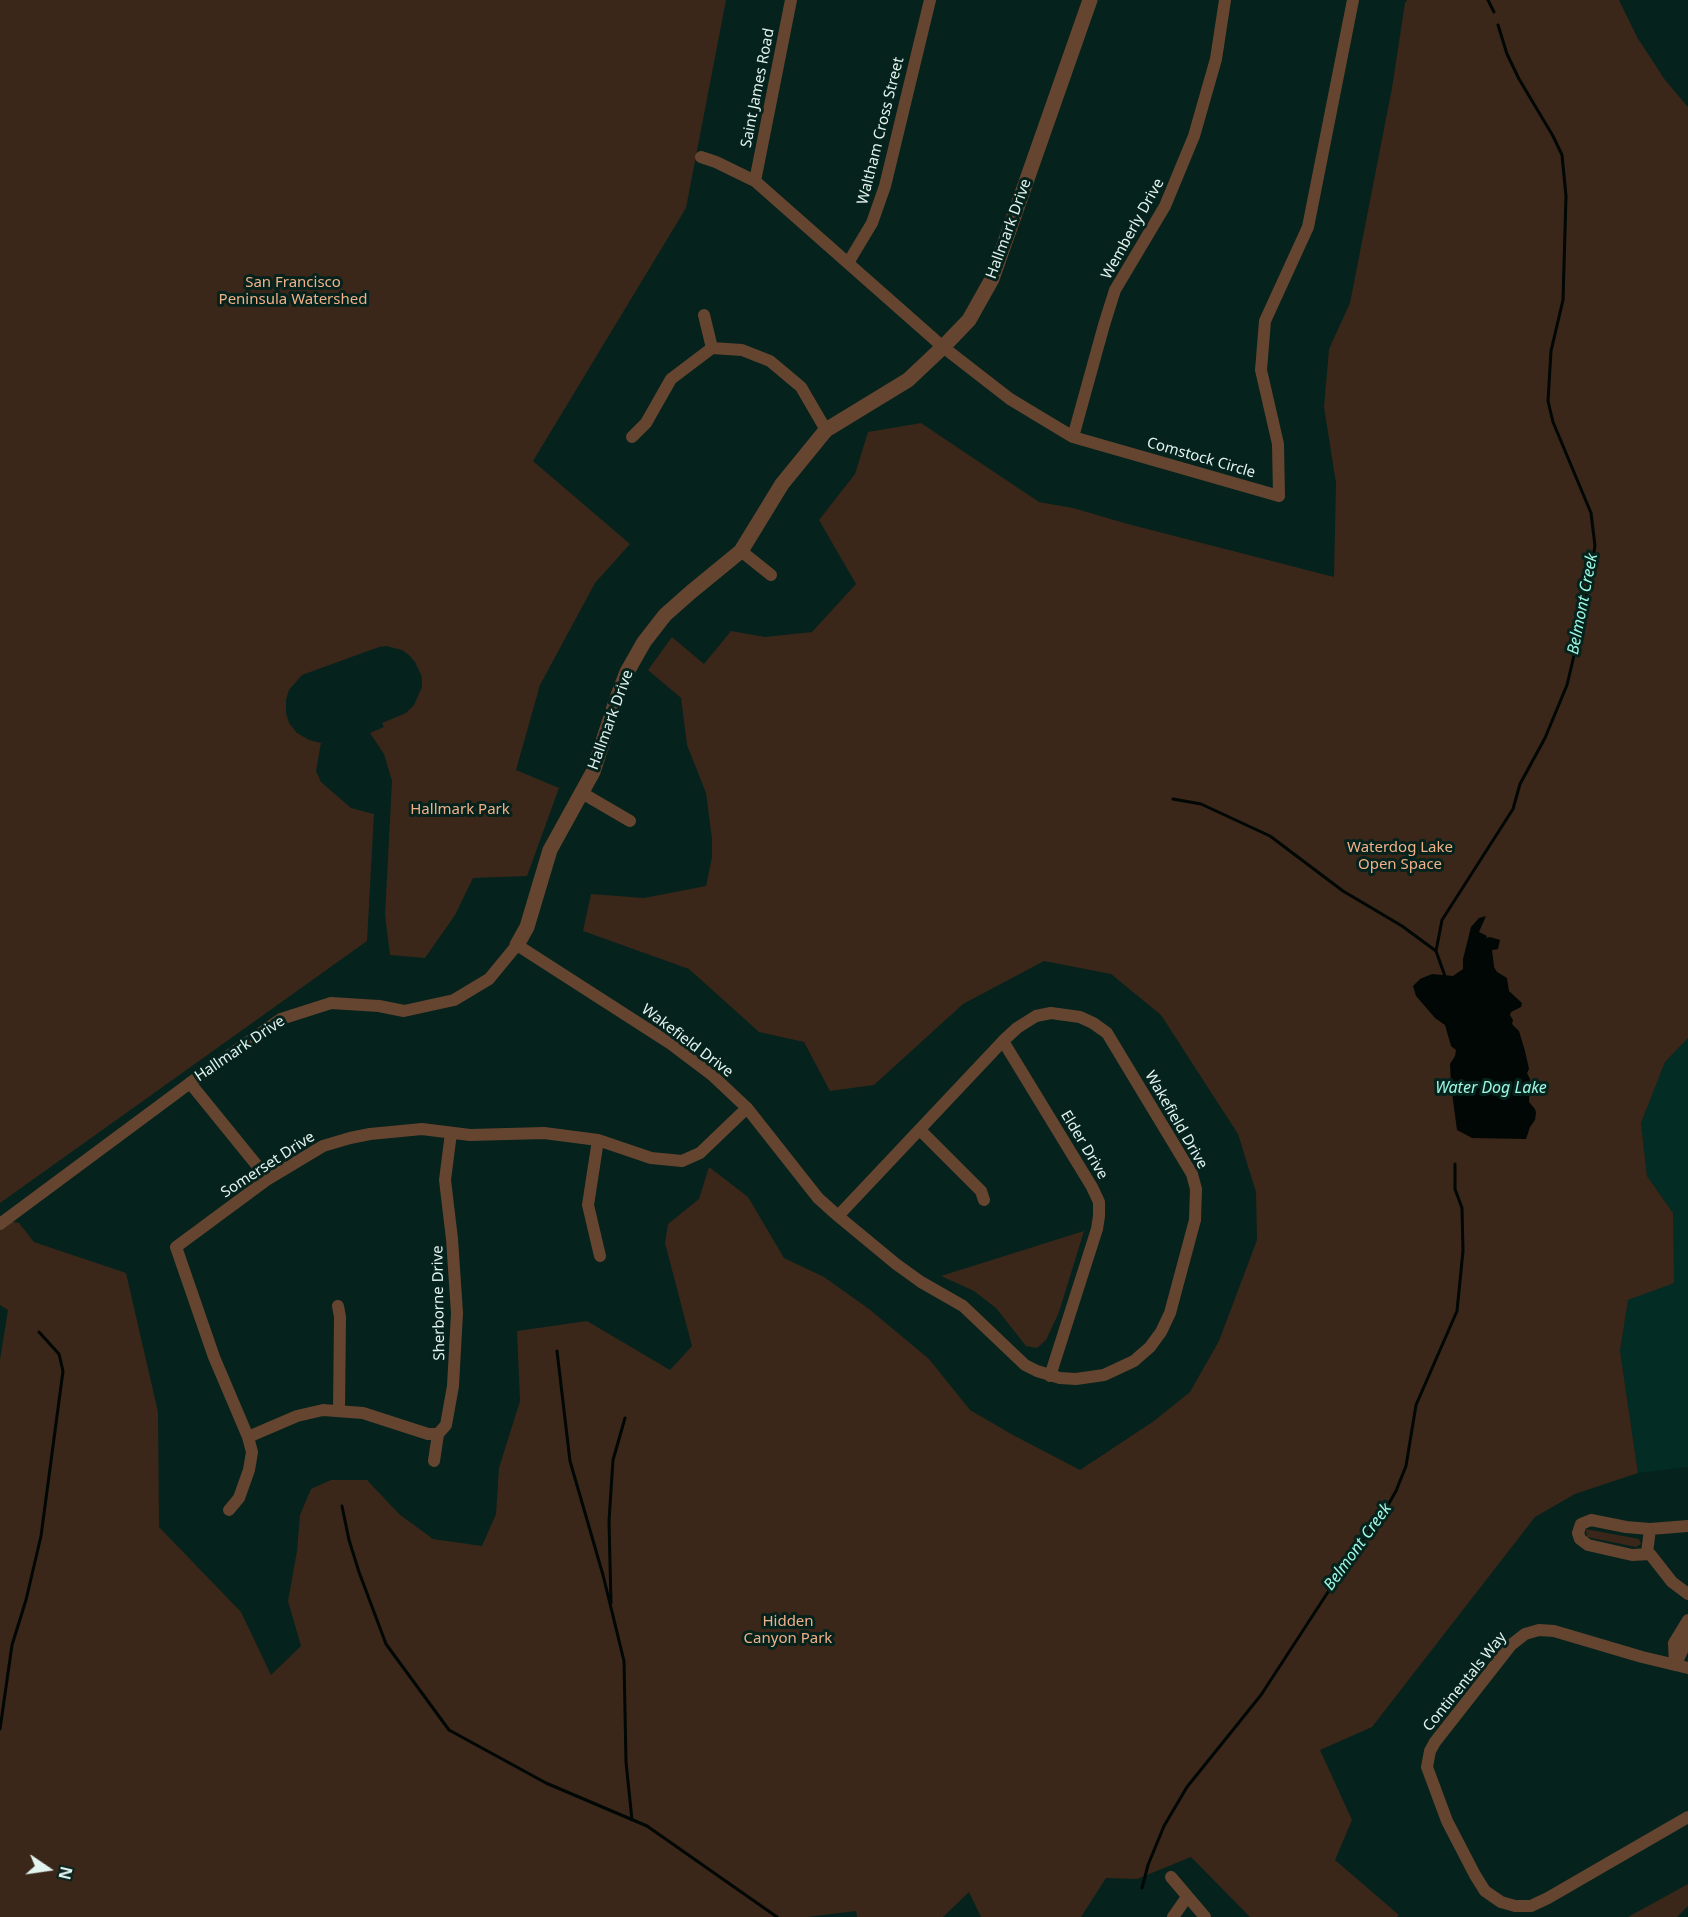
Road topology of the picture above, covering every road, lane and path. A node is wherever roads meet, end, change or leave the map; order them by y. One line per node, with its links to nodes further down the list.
1 (791, 0): 7 (street, Saint James Road)
2 (930, 0): 8 (street, Waltham Cross Street)
3 (1090, 0): 10 (street, Hallmark Drive)
4 (1225, 0): 14 (street, Wemberly Drive)
5 (1353, 0): 14 (street, Comstock Circle)
6 (701, 157): 7 (street, Comstock Circle)
7 (755, 181): 8 (street, Comstock Circle)
8 (848, 263): 10 (street, Comstock Circle)
9 (704, 315): 11 (street)
10 (944, 347): 12 (street, Hallmark Drive); 14 (street, Comstock Circle)
11 (712, 348): 12 (street); 13 (street)
12 (826, 430): 15 (street, Hallmark Drive)
13 (632, 437)
14 (1073, 437)
15 (741, 551): 16 (street); 17 (street, Hallmark Drive)
16 (771, 575)
17 (582, 793): 18 (street); 19 (street, Hallmark Drive)
18 (630, 821)
19 (517, 945): 21 (street, Hallmark Drive); 22 (street, Wakefield Drive)
20 (1003, 1041): 23 (street, Wakefield Drive); 32 (street, Elder Drive); 32 (street, Wakefield Drive)
21 (190, 1083): 26 (street); 29 (street, Hallmark Drive)
22 (747, 1108): 25 (street, Somerset Drive); 28 (street, Wakefield Drive)
23 (920, 1130): 27 (street); 28 (street, Wakefield Drive)
24 (451, 1133): 25 (street, Somerset Drive); 26 (street, Somerset Drive); 34 (street, Sherborne Drive)
25 (598, 1140): 30 (street)
26 (268, 1179): 35 (street, Somerset Drive)
27 (984, 1200)
28 (838, 1216): 32 (street, Wakefield Drive)
29 (0, 1224)
30 (600, 1256)
31 (338, 1306): 33 (street)
32 (1050, 1376)
33 (339, 1410): 34 (street); 35 (street)
34 (438, 1434): 36 (street, Sherborne Drive)
35 (248, 1437): 37 (street)
36 (435, 1461)
37 (229, 1510)
38 (1688, 1526): 39 (street)
39 (1650, 1529): 40 (street); 40 (street)
40 (1647, 1552): 41 (street)
41 (1688, 1594)
42 (1688, 1620): 44 (street)
43 (1688, 1638): 44 (street)
44 (1682, 1666): 48 (street, Continentals Way)
45 (1688, 1817): 48 (street, Continentals Way)
46 (1171, 1877): 47 (street)
47 (1187, 1897): 49 (street); 50 (street)
48 (1534, 1912)
49 (1173, 1917)
50 (1205, 1917)

